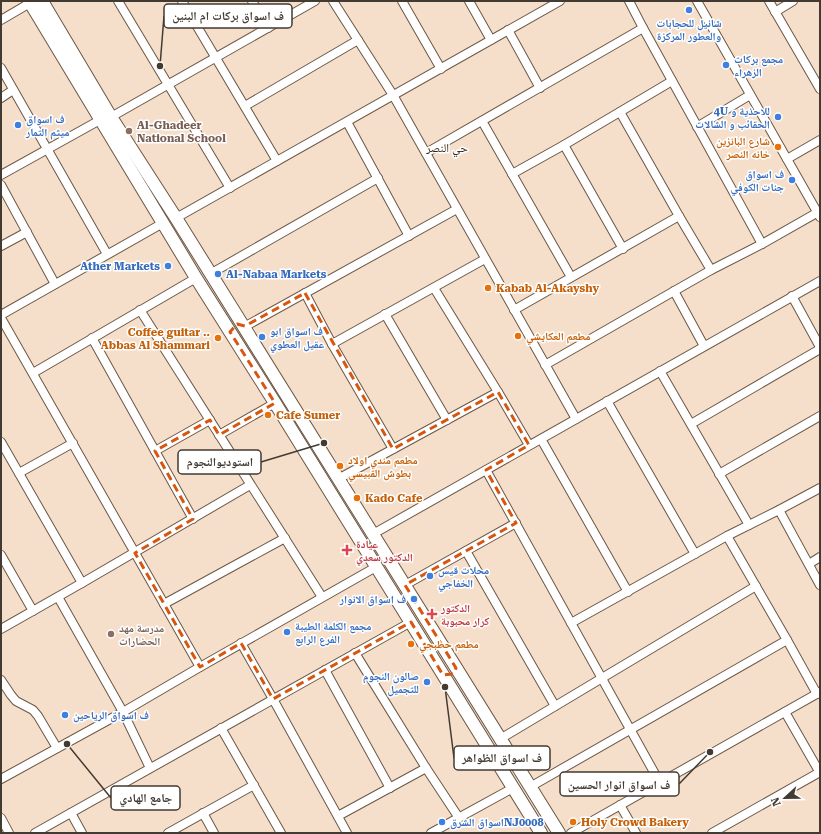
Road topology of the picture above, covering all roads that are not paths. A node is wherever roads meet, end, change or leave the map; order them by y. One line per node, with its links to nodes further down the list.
1 (118, 1): 25 (street)
2 (182, 1): 21 (street)
3 (252, 1): 16 (street)
4 (315, 1): 16 (street)
5 (333, 1): 19 (street)
6 (402, 1): 23 (street)
7 (469, 1): 20 (street)
8 (560, 1): 18 (street)
9 (629, 1): 17 (street)
10 (696, 1): 29 (street)
11 (769, 1): 14 (street)
12 (793, 1): 14 (street)
13 (34, 2): 15 (street); 34 (street)
14 (775, 12): 28 (street)
15 (1, 20)
16 (268, 28): 21 (street)
17 (643, 28): 24 (street); 26 (street)
18 (508, 30): 20 (street); 26 (street)
19 (358, 40): 30 (street); 32 (street)
20 (491, 40): 23 (street)
21 (216, 58): 25 (street); 32 (street)
22 (1, 68): 27 (street)
23 (440, 69): 30 (street)
24 (672, 81): 33 (street); 37 (street)
25 (168, 85): 34 (street); 48 (street)
26 (540, 88): 35 (street)
27 (13, 90): 31 (street); 40 (street)
28 (820, 90)
29 (750, 95): 37 (street); 42 (street)
30 (393, 96): 36 (street); 41 (street)
31 (1, 98)
32 (245, 106): 43 (street)
33 (620, 112): 39 (street); 51 (street)
34 (106, 118): 40 (street); 52 (street); 53 (street)
35 (482, 121): 41 (street); 44 (street)
36 (347, 122): 43 (street); 46 (street)
37 (698, 127): 56 (street)
38 (820, 140): 42 (street)
39 (564, 145): 44 (street); 58 (street)
40 (47, 149): 45 (street); 59 (street)
41 (426, 153): 49 (street)
42 (787, 159): 50 (street)
43 (277, 161): 48 (street)
44 (512, 174): 63 (street)
45 (1, 175)
46 (378, 178): 55 (street); 62 (street)
47 (1, 185): 54 (street)
48 (230, 188): 52 (street)
49 (457, 209): 55 (street); 60 (street)
50 (819, 214): 56 (street)
51 (679, 216): 58 (street); 61 (street)
52 (176, 218): 62 (street)
53 (163, 223): 59 (street); 64 (street)
54 (27, 232): 57 (street); 66 (street)
55 (409, 236): 69 (street)
56 (762, 244): 61 (street)
57 (1, 246)
58 (623, 249): 63 (street)
59 (108, 254): 66 (street)
60 (486, 259): 67 (street); 74 (street)
61 (711, 270): 68 (street)
62 (210, 274): 71 (street)
63 (572, 277): 74 (street)
64 (196, 278): 72 (street); 73 (street)
65 (820, 281): 70 (street)
66 (55, 284): 76 (street)
67 (434, 288): 75 (street); 87 (street)
68 (674, 292): 82 (street); 84 (street)
69 (305, 293): 78 (street); 81 (street)
70 (792, 296): 82 (street); 83 (street)
71 (226, 299): 72 (street); 78 (street)
72 (214, 307): 79 (street)
73 (140, 310): 80 (street); 92 (street)
74 (514, 310): 84 (street)
75 (385, 314): 81 (street); 93 (street)
76 (1, 315)
77 (1, 318): 86 (street)
78 (243, 326): 79 (street); 105 (street)
79 (230, 332): 89 (street)
80 (92, 338): 86 (street); 101 (street)
81 (332, 344): 100 (street)
82 (704, 346): 85 (street)
83 (820, 348): 94 (street)
84 (546, 365): 91 (street)
85 (660, 371): 88 (street); 94 (street)
86 (33, 373): 97 (street)
87 (498, 392): 93 (street); 98 (street)
88 (607, 401): 91 (street); 117 (street)
89 (275, 403): 95 (street); 121 (street)
90 (820, 416): 104 (street)
91 (576, 419): 96 (street)
92 (210, 420): 95 (street); 101 (street)
93 (447, 420): 100 (street)
94 (691, 424): 104 (street)
95 (219, 435): 106 (street)
96 (541, 438): 98 (street); 126 (street)
97 (72, 443): 103 (street); 116 (street)
98 (529, 445): 102 (street)
99 (2, 447): 103 (street)
100 (393, 449): 105 (street)
101 (155, 451): 109 (street)
102 (486, 470): 110 (street); 112 (street)
103 (19, 473): 122 (street)
104 (719, 474): 111 (street)
105 (338, 479): 112 (street)
106 (250, 485): 109 (street); 114 (street)
107 (820, 488): 108 (street)
108 (780, 510): 111 (street); 120 (street)
109 (193, 519): 116 (street)
110 (516, 523): 115 (street); 132 (street)
111 (749, 525): 113 (street)
112 (373, 534): 123 (street)
113 (727, 536): 117 (street); 125 (street)
114 (285, 538): 128 (street); 129 (street)
115 (466, 551): 123 (street); 147 (street)
116 (135, 553): 122 (street); 129 (street)
117 (695, 554): 126 (street)
118 (1, 555): 130 (street)
119 (820, 557): 120 (street)
120 (809, 564): 124 (street)
121 (376, 566): 128 (street); 131 (street)
122 (82, 583): 127 (street)
123 (405, 585): 138 (street)
124 (820, 585)
125 (756, 586): 134 (street); 141 (street)
126 (628, 592): 132 (street)
127 (58, 597): 130 (street); 148 (street)
128 (322, 597): 135 (street)
129 (164, 604): 137 (street)
130 (33, 611): 133 (street)
131 (411, 622): 136 (street); 140 (street)
132 (572, 623): 141 (street)
133 (1, 629)
134 (787, 640): 143 (street); 151 (street)
135 (241, 643): 137 (street); 145 (street)
136 (355, 653): 139 (street); 155 (street)
137 (200, 666): 148 (street)
138 (456, 668): 140 (street); 144 (street)
139 (325, 670): 145 (street); 161 (street)
140 (443, 675): 146 (street)
141 (602, 678): 147 (street); 151 (street)
142 (1, 680): 153 (street)
143 (818, 693): 149 (street)
144 (473, 696): 146 (street); 152 (street)
145 (273, 699): 150 (street); 166 (street)
146 (461, 703): 162 (street)
147 (555, 706): 152 (street)
148 (123, 712): 153 (street); 154 (street)
149 (785, 712): 156 (street); 158 (street)
150 (222, 728): 154 (street); 159 (street)
151 (631, 730): 158 (street); 160 (street)
152 (500, 739): 160 (street)
153 (57, 748): 157 (street)
154 (150, 768): 164 (street)
155 (426, 768): 161 (street); 168 (street)
156 (820, 773): 181 (street)
157 (1, 780)
158 (660, 783): 163 (street)
159 (254, 785): 165 (street); 174 (street)
160 (530, 787): 178 (street)
161 (390, 788): 166 (street)
162 (514, 788): 168 (street); 177 (street)
163 (620, 805): 179 (street); 180 (street)
164 (71, 813): 170 (street); 171 (street)
165 (204, 813): 172 (street); 173 (street)
166 (338, 816): 175 (street)
167 (1, 818): 169 (street)
168 (459, 818): 176 (street)
169 (9, 833)
170 (35, 833)
171 (82, 833)
172 (168, 833)
173 (214, 833)
174 (281, 833)
175 (347, 833)
176 (431, 833)
177 (542, 833)
178 (559, 833)
179 (571, 833)
180 (636, 833)
181 (712, 833)

